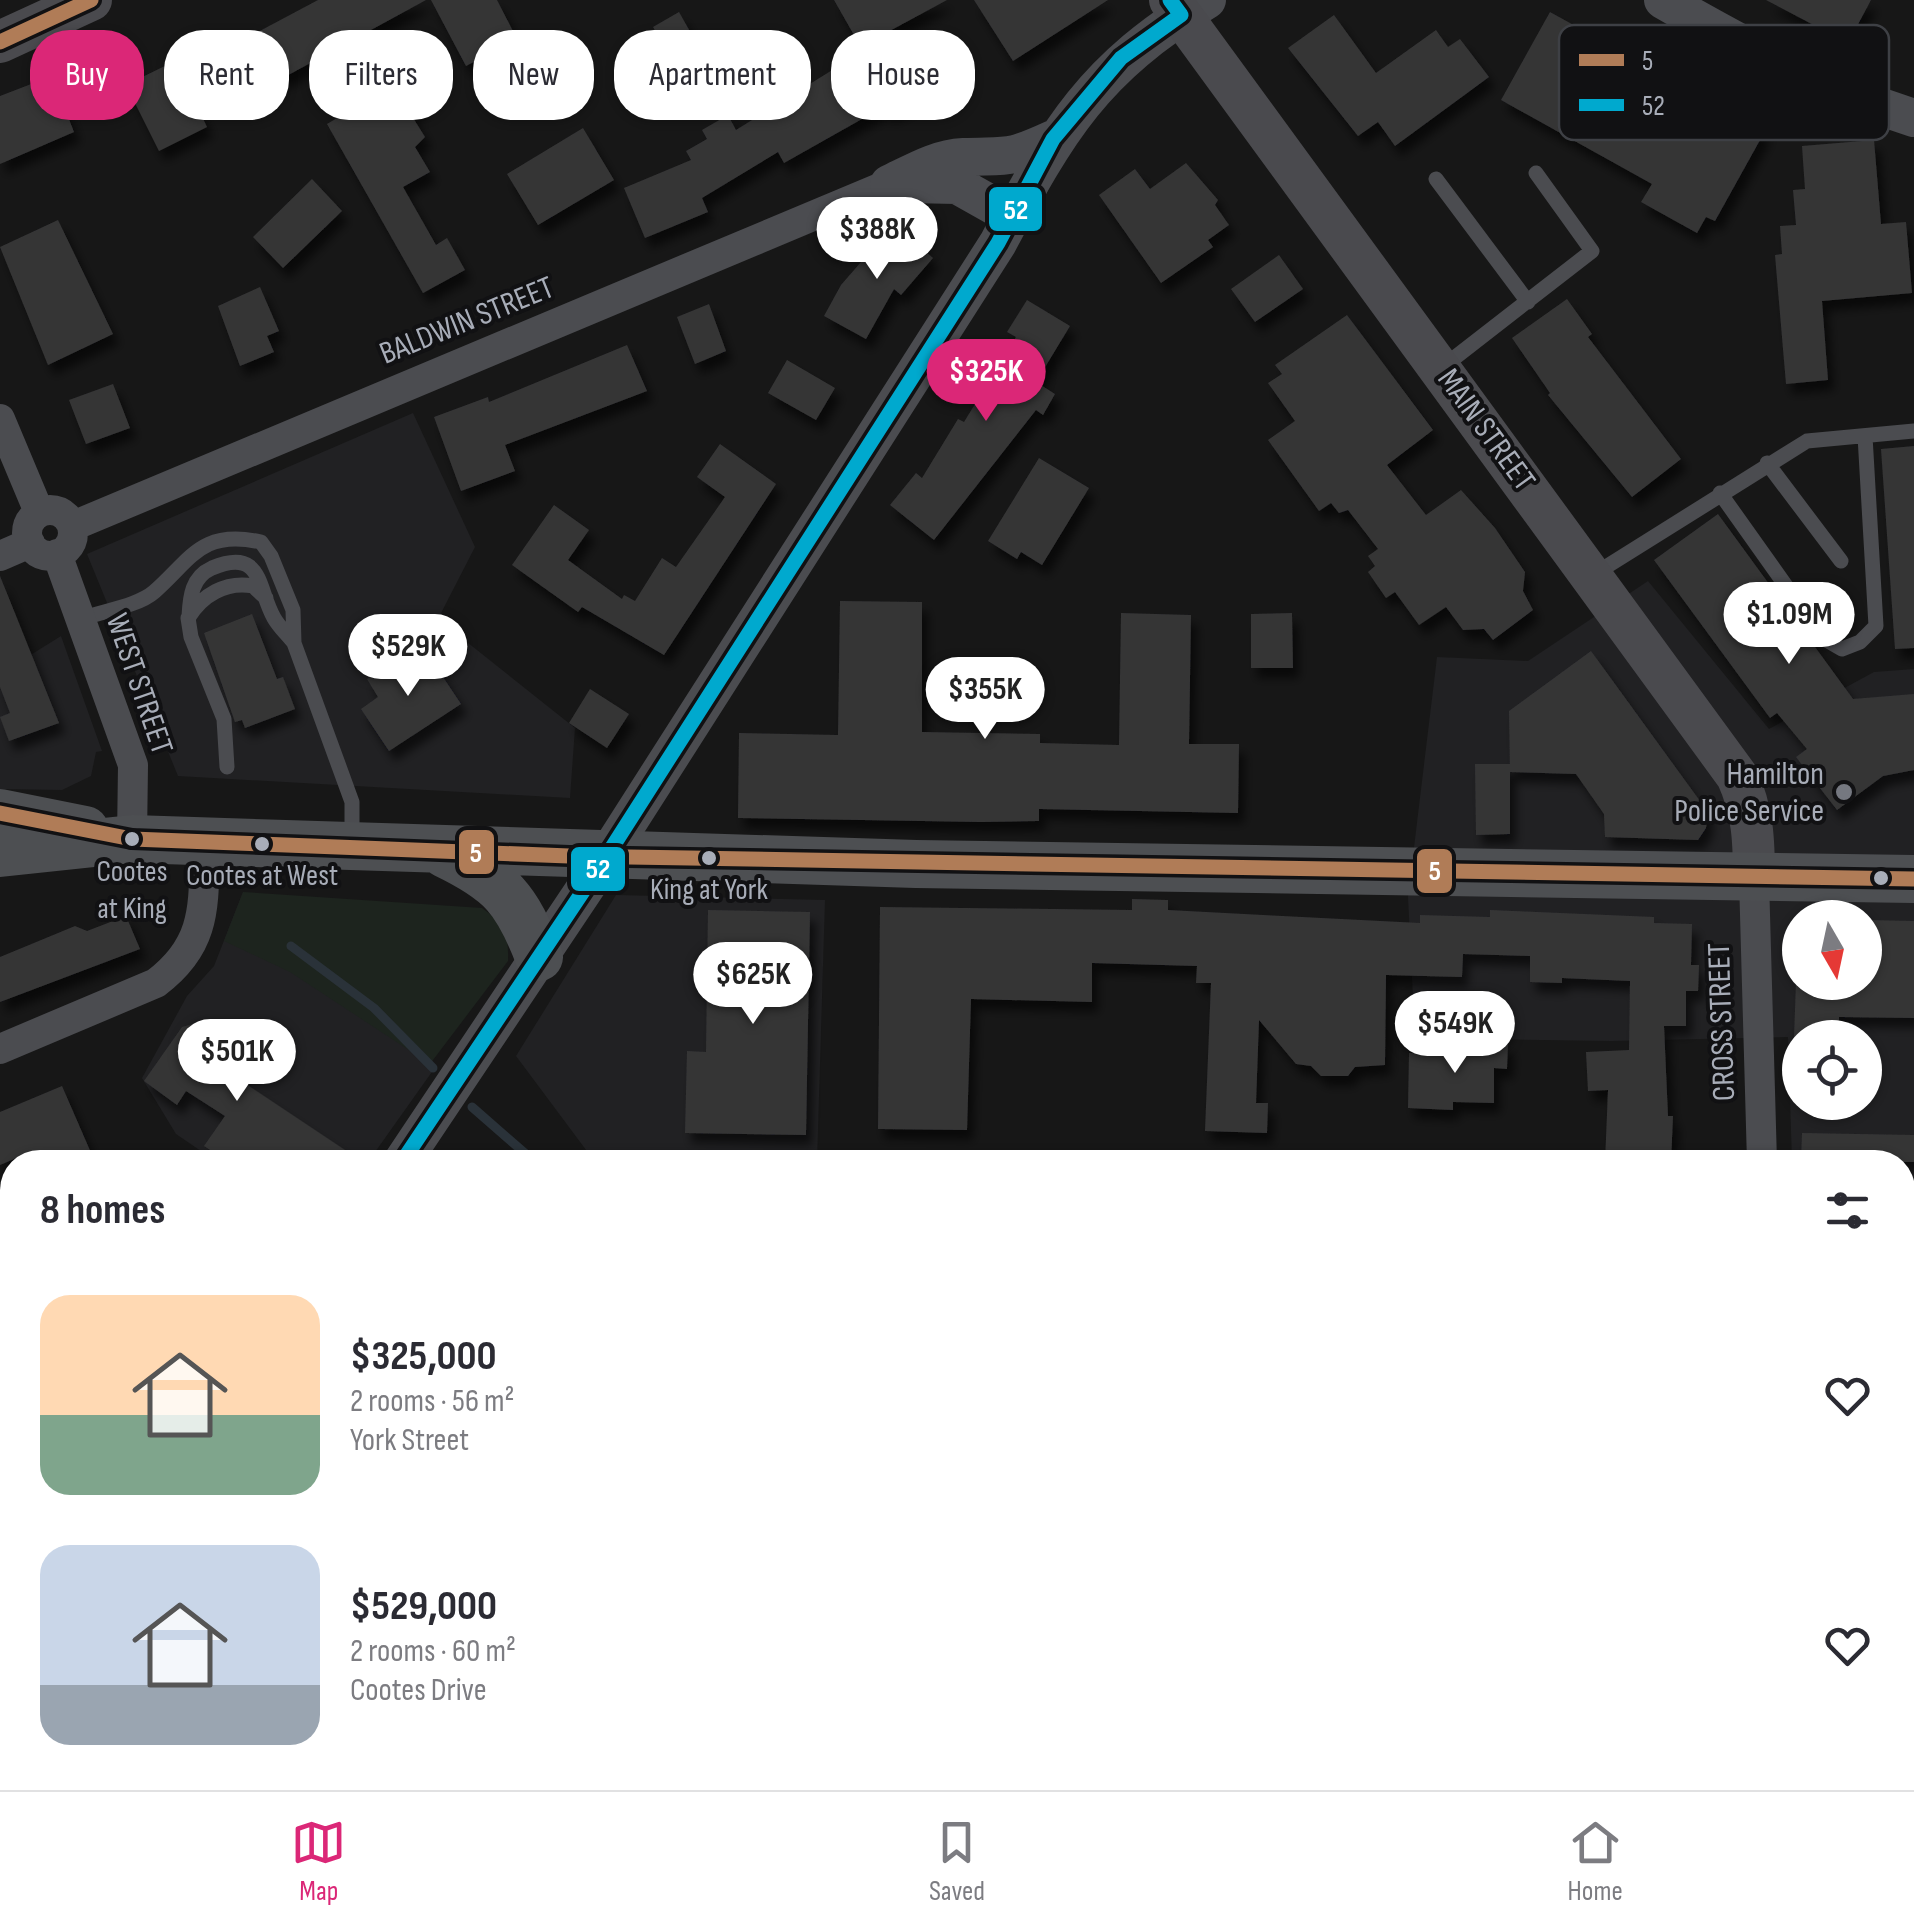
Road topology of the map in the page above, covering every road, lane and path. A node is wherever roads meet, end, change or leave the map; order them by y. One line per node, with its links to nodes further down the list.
1 (91, 0): 5 (main road)
2 (1663, 0): 4 (street)
3 (1186, 5): 8 (street); 14 (main road, MAIN STREET)
4 (1707, 25)
5 (0, 42)
6 (1889, 110): 7 (street)
7 (1914, 118)
8 (1053, 139): 11 (street); 12 (street)
9 (1536, 173): 13 (lane)
10 (1436, 179): 13 (lane)
11 (890, 184): 12 (street); 21 (street, BALDWIN STREET)
12 (1012, 216): 35 (street)
13 (1528, 302): 14 (lane)
14 (1440, 369): 25 (main road, MAIN STREET)
15 (0, 419): 20 (street)
16 (1914, 431): 17 (lane)
17 (1865, 436): 18 (lane); 19 (lane)
18 (1767, 463): 19 (lane); 24 (lane)
19 (1720, 492): 25 (lane)
20 (40, 512): 21 (street); 22 (street)
21 (72, 526): 22 (street)
22 (43, 549): 23 (street); 26 (street, WEST STREET)
23 (0, 556)
24 (1841, 561)
25 (1593, 575): 36 (main road, MAIN STREET)
26 (80, 619): 27 (lane); 30 (street, WEST STREET)
27 (294, 643): 28 (lane); 32 (lane)
28 (227, 767)
29 (0, 813): 30 (main road)
30 (132, 839): 31 (main road); 34 (main road)
31 (205, 842): 32 (main road); 39 (street)
32 (352, 847): 33 (main road)
33 (438, 850): 35 (main road); 38 (main road)
34 (0, 852)
35 (606, 857): 36 (main road); 38 (street)
36 (1754, 878): 37 (main road); 41 (street, CROSS STREET)
37 (1914, 880)
38 (539, 957): 40 (street)
39 (0, 1049)
40 (410, 1150)
41 (1762, 1150)

